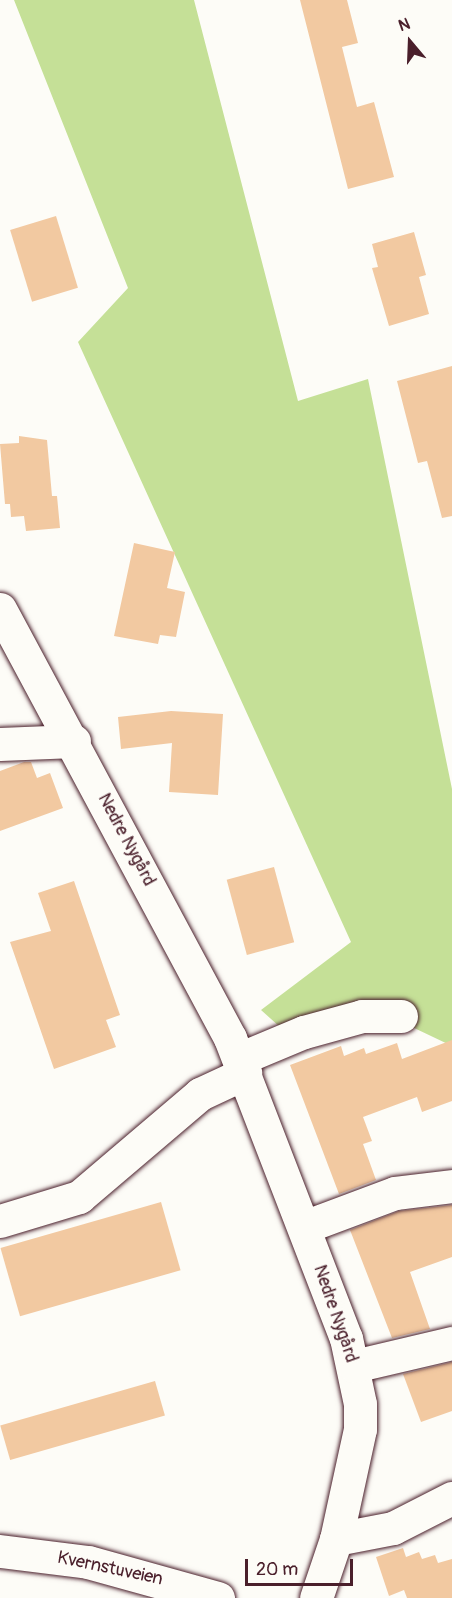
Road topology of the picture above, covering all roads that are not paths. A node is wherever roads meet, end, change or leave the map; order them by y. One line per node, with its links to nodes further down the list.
1 (0, 609): 2 (street, Nedre Nygård)
2 (74, 741): 3 (street); 5 (street, Nedre Nygård)
3 (0, 744)
4 (400, 1016): 5 (street)
5 (242, 1066): 7 (street); 8 (street, Nedre Nygård)
6 (452, 1185): 8 (street)
7 (0, 1221)
8 (304, 1227): 10 (street, Nedre Nygård)
9 (452, 1343): 10 (street)
10 (354, 1366): 12 (street, Nedre Nygård)
11 (452, 1498): 12 (street)
12 (336, 1539): 15 (street, Nedre Nygård)
13 (0, 1551): 14 (street, Kvernstuveien)
14 (218, 1598)
15 (316, 1598)

